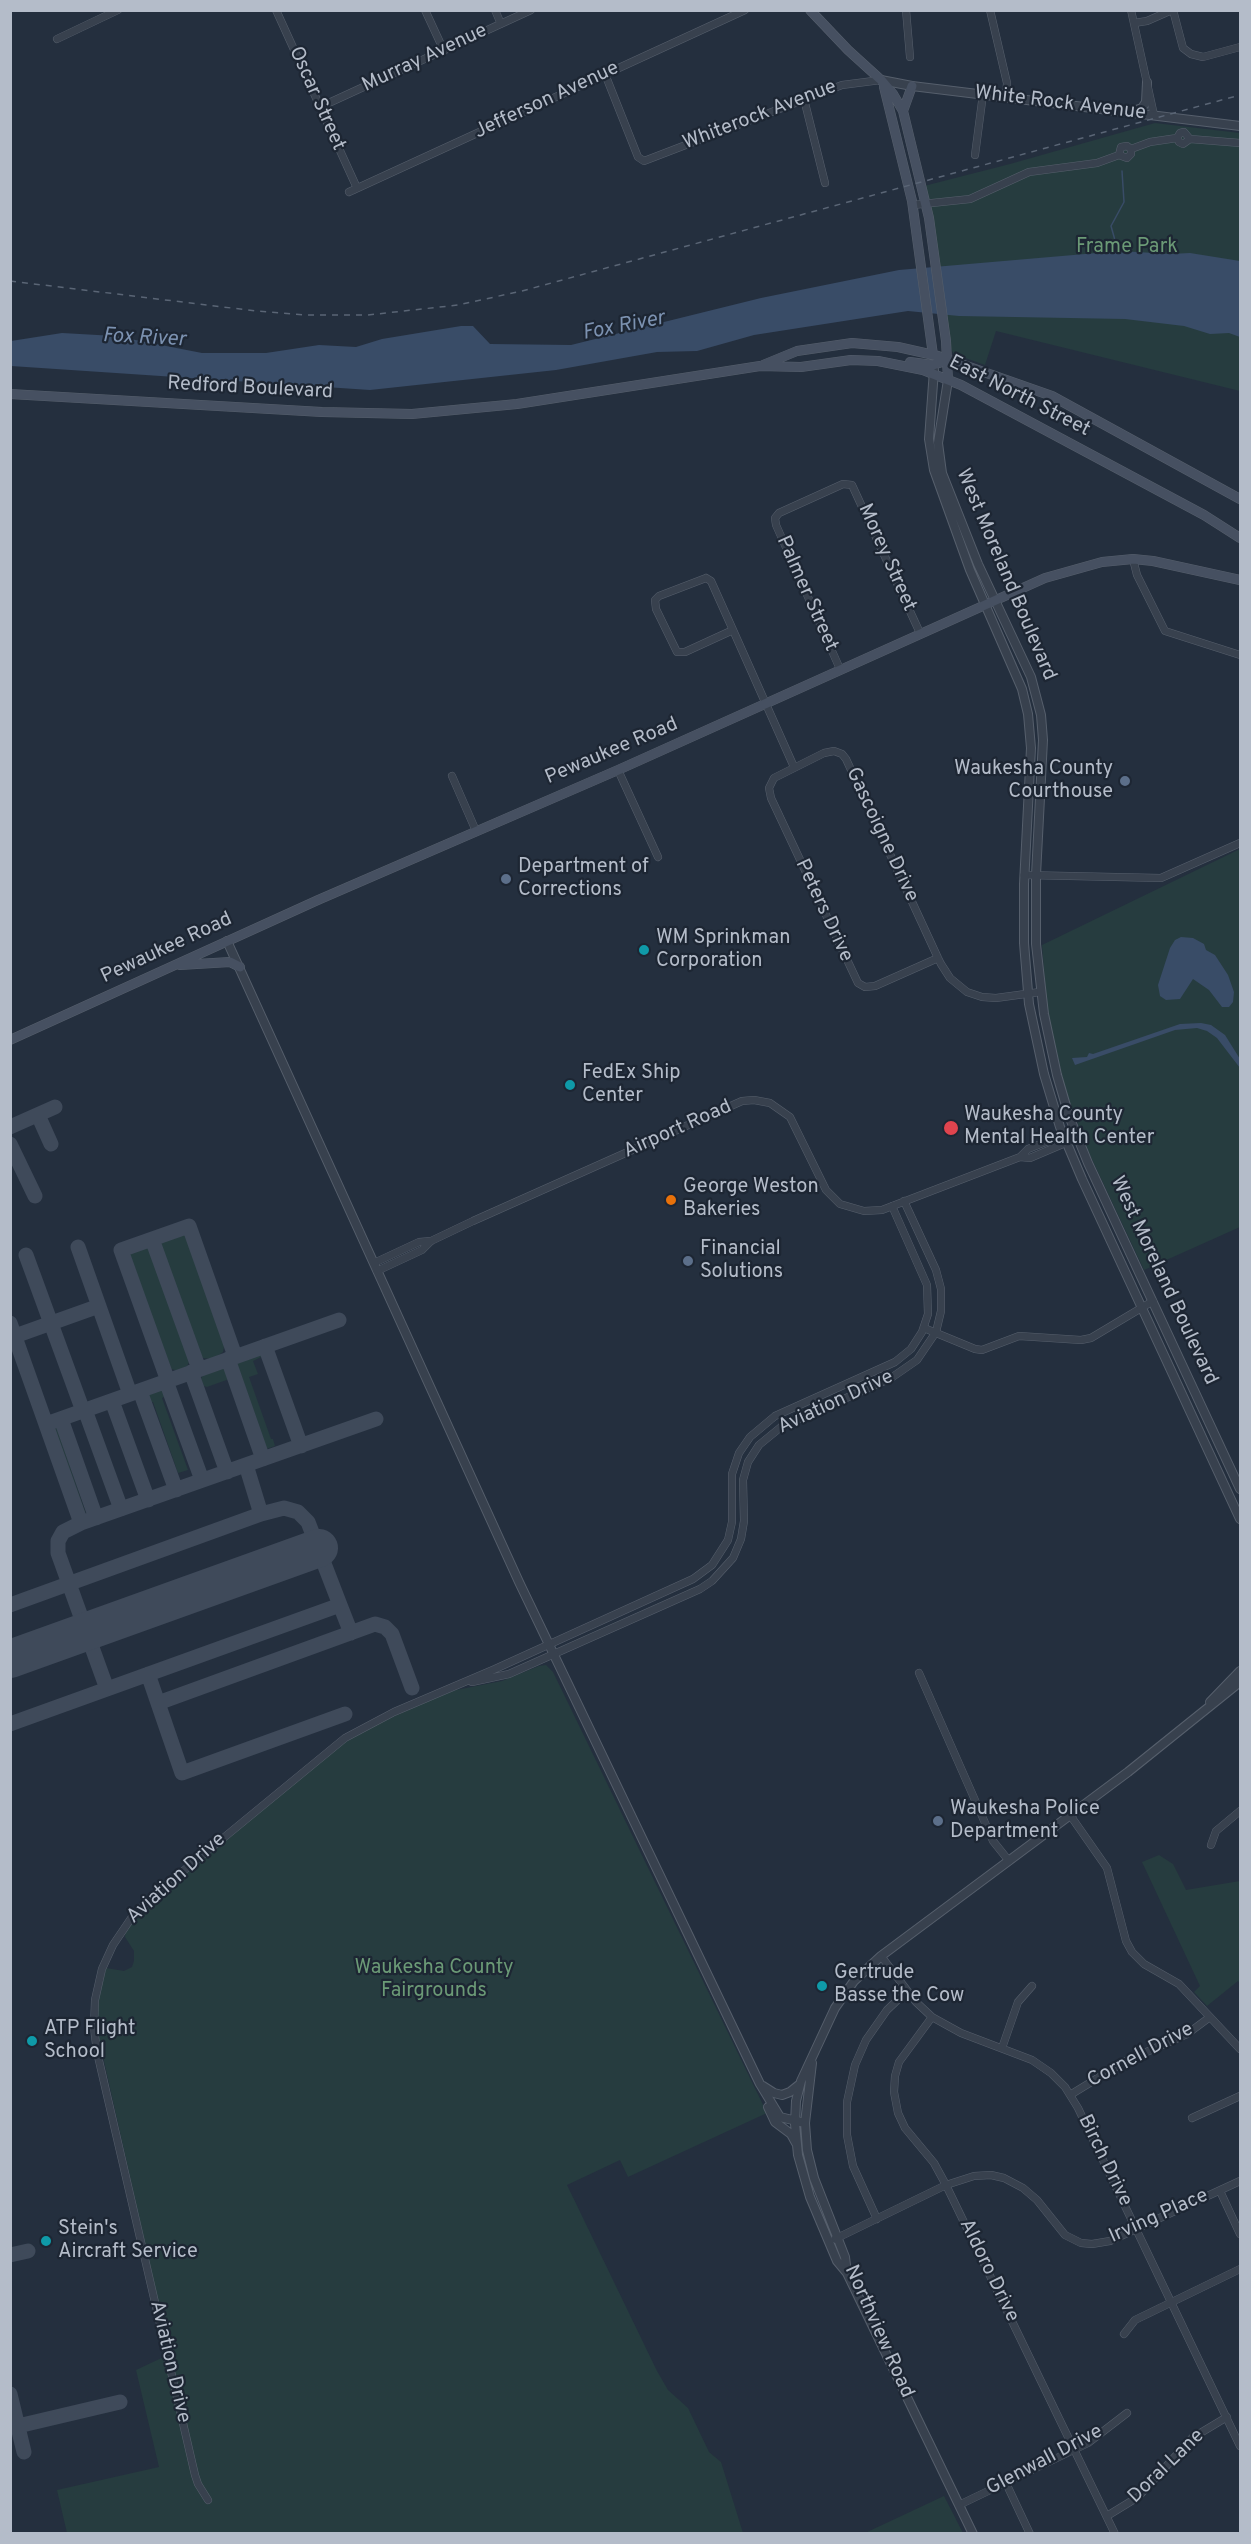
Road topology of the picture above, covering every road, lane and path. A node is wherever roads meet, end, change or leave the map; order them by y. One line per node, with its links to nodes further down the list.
1 (118, 10): 14 (street)
2 (276, 10): 25 (street, Oscar Street)
3 (425, 10): 16 (street)
4 (495, 10): 13 (street)
5 (531, 10): 13 (street, Murray Avenue)
6 (745, 10): 18 (street, Jefferson Avenue)
7 (810, 10): 19 (main road)
8 (906, 10): 17 (street)
9 (990, 10): 23 (street)
10 (1131, 10): 12 (street)
11 (1173, 10): 12 (street); 15 (street)
12 (1134, 23): 20 (street)
13 (501, 24): 16 (street, Murray Avenue)
14 (57, 39)
15 (1240, 47)
16 (444, 51): 25 (street, Murray Avenue)
17 (910, 57)
18 (605, 74): 24 (street, Whiterock Avenue); 35 (street, Jefferson Avenue)
19 (881, 80): 21 (street, White Rock Avenue); 24 (street, Whiterock Avenue); 26 (main road); 32 (main road)
20 (1147, 82): 27 (street); 28 (street)
21 (912, 86): 22 (street, White Rock Avenue); 26 (main road)
22 (983, 94): 23 (street, White Rock Avenue); 33 (street)
23 (1006, 97): 27 (street, White Rock Avenue)
24 (804, 99): 34 (street)
25 (320, 107): 35 (street, Oscar Street)
26 (903, 111): 31 (main road)
27 (1129, 112): 28 (street, White Rock Avenue)
28 (1154, 115): 29 (street, White Rock Avenue)
29 (1240, 126)
30 (1240, 143): 37 (street)
31 (912, 149): 32 (main road); 37 (main road)
32 (901, 152): 38 (main road)
33 (975, 155)
34 (825, 183)
35 (357, 188): 36 (street, Jefferson Avenue)
36 (349, 192)
37 (925, 202): 38 (street); 39 (main road)
38 (913, 205): 39 (main road)
39 (928, 265): 40 (main road); 40 (main road)
40 (935, 320): 41 (main road); 43 (main road, West Moreland Boulevard); 43 (main road)
41 (911, 349): 43 (main road, East North Street); 44 (main road, East North Street)
42 (835, 362): 43 (main road, East North Street); 43 (main road); 44 (main road, East North Street)
43 (938, 362): 45 (main road, West Moreland Boulevard); 45 (main road, East North Street); 48 (main road); 54 (street, West Moreland Boulevard)
44 (760, 366): 47 (main road, East North Street)
45 (948, 380): 50 (main road, East North Street); 53 (street, West Moreland Boulevard)
46 (10, 394): 47 (main road, Redford Boulevard)
47 (487, 408)
48 (1240, 499)
49 (775, 518): 56 (street, Morey Street); 60 (street, Palmer Street)
50 (1240, 538)
51 (1133, 559): 52 (main road, Pewaukee Road); 53 (main road, Pewaukee Road); 59 (street)
52 (1240, 580)
53 (995, 599): 54 (main road, Pewaukee Road); 57 (street, West Moreland Boulevard)
54 (984, 604): 56 (main road, Pewaukee Road); 58 (street, West Moreland Boulevard)
55 (733, 630): 55 (street); 62 (street)
56 (920, 633): 60 (main road, Pewaukee Road)
57 (1014, 638): 58 (street); 61 (street, West Moreland Boulevard)
58 (1002, 643): 63 (street, West Moreland Boulevard)
59 (1240, 655)
60 (840, 669): 62 (main road, Pewaukee Road)
61 (1039, 702): 63 (street); 71 (street, West Moreland Boulevard)
62 (766, 705): 64 (street); 65 (main road, Pewaukee Road)
63 (1026, 705): 70 (street, West Moreland Boulevard)
64 (794, 768): 75 (street, Gascoigne Drive); 75 (street, Peters Drive)
65 (618, 770): 67 (main road, Pewaukee Road); 69 (street)
66 (452, 776): 67 (street)
67 (476, 831): 74 (main road, Pewaukee Road)
68 (1240, 843): 71 (street)
69 (658, 856)
70 (1024, 875): 71 (street); 72 (street, West Moreland Boulevard)
71 (1036, 875): 73 (street, West Moreland Boulevard)
72 (1023, 922): 73 (street); 79 (street, West Moreland Boulevard)
73 (1036, 922): 78 (street, West Moreland Boulevard)
74 (227, 941): 76 (main road, Pewaukee Road); 77 (street)
75 (938, 958): 79 (street, Gascoigne Drive)
76 (175, 965): 77 (main road); 80 (main road, Pewaukee Road)
77 (240, 967): 91 (street)
78 (1040, 992): 79 (street, Gascoigne Drive); 81 (street, West Moreland Boulevard)
79 (1028, 994): 82 (street, West Moreland Boulevard)
80 (10, 1040)
81 (1061, 1091): 82 (street); 83 (street, West Moreland Boulevard)
82 (1049, 1094): 84 (street, West Moreland Boulevard)
83 (1077, 1135): 84 (street, Airport Road); 85 (street, West Moreland Boulevard)
84 (1065, 1140): 86 (street, Airport Road); 87 (street, West Moreland Boulevard)
85 (1104, 1196): 87 (street); 92 (street, West Moreland Boulevard)
86 (904, 1201): 88 (street, Airport Road); 89 (street, Aviation Drive)
87 (1092, 1201): 93 (street, West Moreland Boulevard)
88 (892, 1206): 90 (street, Aviation Drive); 91 (street, Airport Road)
89 (930, 1257): 90 (street); 95 (street, Aviation Drive)
90 (919, 1263): 94 (street, Aviation Drive)
91 (376, 1267): 113 (street)
92 (1153, 1301): 93 (street); 96 (street, West Moreland Boulevard)
93 (1141, 1306): 95 (street); 97 (street, West Moreland Boulevard)
94 (924, 1328): 95 (street); 98 (street, Aviation Drive)
95 (935, 1333): 99 (street, Aviation Drive)
96 (1183, 1365): 97 (street); 102 (street, West Moreland Boulevard)
97 (1172, 1371): 103 (street, West Moreland Boulevard)
98 (832, 1391): 99 (street); 100 (street, Aviation Drive)
99 (837, 1402): 101 (street, Aviation Drive)
100 (802, 1404): 101 (street); 104 (street, Aviation Drive)
101 (807, 1416): 105 (street, Aviation Drive)
102 (1208, 1419): 103 (street); 106 (street, West Moreland Boulevard)
103 (1196, 1425): 107 (street, West Moreland Boulevard)
104 (731, 1482): 105 (street); 109 (street, Aviation Drive)
105 (743, 1484): 110 (street, Aviation Drive)
106 (1239, 1485): 107 (street)
107 (1225, 1486): 108 (street, West Moreland Boulevard)
108 (1240, 1519)
109 (719, 1557): 110 (street); 111 (street, Aviation Drive)
110 (733, 1558): 112 (street, Aviation Drive)
111 (608, 1617): 112 (street); 113 (street, Aviation Drive)
112 (613, 1628): 114 (street, Aviation Drive)
113 (548, 1645): 114 (street); 118 (street, Aviation Drive)
114 (553, 1655): 118 (street, Aviation Drive); 132 (street)
115 (1240, 1671): 119 (street)
116 (919, 1673): 123 (street)
117 (1240, 1682): 119 (street)
118 (455, 1685): 156 (street, Aviation Drive)
119 (1227, 1689): 121 (street)
120 (1240, 1811): 122 (street)
121 (1071, 1815): 123 (street); 128 (street)
122 (1211, 1845)
123 (1009, 1861): 124 (street)
124 (881, 1956): 126 (street, Birch Drive); 131 (street)
125 (1032, 1986): 129 (street)
126 (907, 1991): 127 (street, Birch Drive); 144 (street)
127 (932, 2017): 129 (street, Birch Drive); 142 (street, Aldoro Drive)
128 (1210, 2017): 130 (street); 134 (street, Cornell Drive)
129 (1002, 2048): 134 (street, Birch Drive)
130 (1240, 2049)
131 (814, 2054): 133 (street); 139 (street, Northview Road)
132 (760, 2084): 133 (street); 136 (street); 138 (street)
133 (800, 2084): 138 (street)
134 (1070, 2095): 145 (street, Birch Drive)
135 (1240, 2096): 137 (street)
136 (773, 2117): 138 (street); 140 (street)
137 (1192, 2118)
138 (795, 2123): 139 (street); 140 (street)
139 (805, 2123): 147 (street, Northview Road)
140 (797, 2145): 147 (street)
141 (1240, 2181): 143 (street, Irving Place)
142 (946, 2185): 144 (street, Irving Place); 145 (street, Irving Place); 154 (street, Aldoro Drive)
143 (1220, 2191): 145 (street, Irving Place); 146 (street)
144 (877, 2219): 147 (street, Irving Place)
145 (1136, 2228): 149 (street, Birch Drive)
146 (1240, 2234)
147 (832, 2240): 157 (street, Northview Road)
148 (1240, 2269): 149 (street)
149 (1172, 2302): 150 (street); 152 (street, Birch Drive)
150 (1124, 2334)
151 (1127, 2413): 154 (street, Glenwall Drive)
152 (1227, 2417): 153 (street, Birch Drive); 158 (street, Doral Lane)
153 (1240, 2446)
154 (1075, 2450): 155 (street, Glenwall Drive); 158 (street, Aldoro Drive)
155 (1006, 2483): 157 (street, Glenwall Drive); 160 (street)
156 (208, 2500)
157 (959, 2505): 159 (street, Northview Road)
158 (1107, 2516): 161 (street, Aldoro Drive)
159 (974, 2534)
160 (1030, 2534)
161 (1115, 2534)

